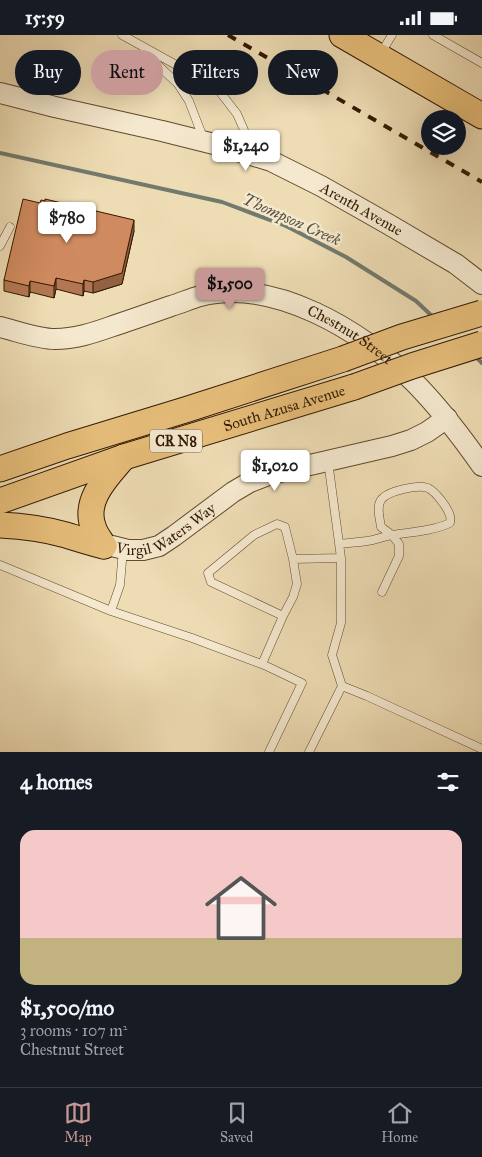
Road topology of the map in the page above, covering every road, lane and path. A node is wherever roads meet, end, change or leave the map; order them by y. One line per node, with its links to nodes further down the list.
1 (122, 35): 5 (lane)
2 (342, 35): 6 (main road)
3 (392, 35): 6 (lane)
4 (432, 35): 7 (lane)
5 (141, 45): 10 (lane); 11 (lane)
6 (379, 57): 9 (main road)
7 (482, 63)
8 (0, 93): 10 (street, Arenth Avenue)
9 (482, 116)
10 (205, 142): 11 (street, Arenth Avenue)
11 (244, 153): 14 (street, Arenth Avenue)
12 (10, 227): 13 (lane)
13 (0, 246)
14 (482, 284)
15 (482, 313): 22 (main road, South Azusa Avenue / CR N8, bridge)
16 (0, 327): 18 (street, Chestnut Street)
17 (482, 344): 19 (main road, South Azusa Avenue / CR N8, bridge)
18 (447, 418): 20 (street, Virgil Waters Way); 21 (street, Chestnut Street)
19 (124, 457): 23 (main road, South Azusa Avenue / CR N8); 27 (main road)
20 (328, 461): 26 (lane); 27 (street, Virgil Waters Way)
21 (482, 466)
22 (0, 469)
23 (0, 501)
24 (0, 525): 27 (main road)
25 (392, 535): 25 (lane); 26 (lane); 31 (lane)
26 (338, 544): 28 (lane)
27 (114, 548): 32 (lane)
28 (341, 558): 29 (lane); 35 (lane)
29 (293, 559): 33 (lane); 33 (lane)
30 (0, 565): 32 (lane)
31 (382, 593)
32 (111, 611): 34 (lane)
33 (282, 616): 34 (lane)
34 (267, 666): 37 (lane)
35 (342, 686): 36 (lane); 38 (lane)
36 (482, 749)
37 (269, 752)
38 (309, 752)

